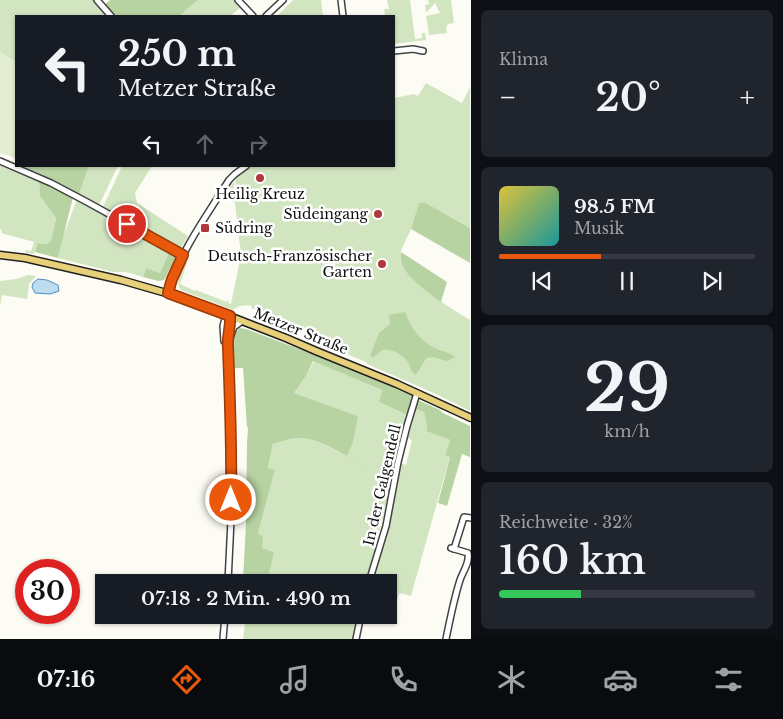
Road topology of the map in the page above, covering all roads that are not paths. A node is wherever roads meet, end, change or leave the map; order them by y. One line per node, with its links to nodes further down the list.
1 (97, 0): 5 (street)
2 (238, 0): 6 (street)
3 (283, 0): 7 (street)
4 (341, 0): 8 (street)
5 (110, 15)
6 (252, 15)
7 (267, 15)
8 (343, 15)
9 (395, 51): 10 (street)
10 (423, 51)
11 (0, 161): 14 (street)
12 (239, 169): 14 (street)
13 (0, 254): 15 (main road, Metzer Straße)
14 (183, 255): 15 (street)
15 (168, 293): 16 (main road, Metzer Straße)
16 (228, 316): 17 (main road, Metzer Straße); 18 (street); 19 (street)
17 (242, 321): 18 (street); 20 (main road, Metzer Straße)
18 (228, 348): 19 (street)
19 (229, 386): 24 (street)
20 (417, 393): 21 (main road, Metzer Straße); 25 (street, In der Galgendell)
21 (470, 418)
22 (470, 518): 23 (street)
23 (468, 570): 30 (street)
24 (228, 574)
25 (371, 574)
26 (224, 624): 28 (street)
27 (359, 624): 29 (street)
28 (223, 639)
29 (356, 639)
30 (446, 639)

